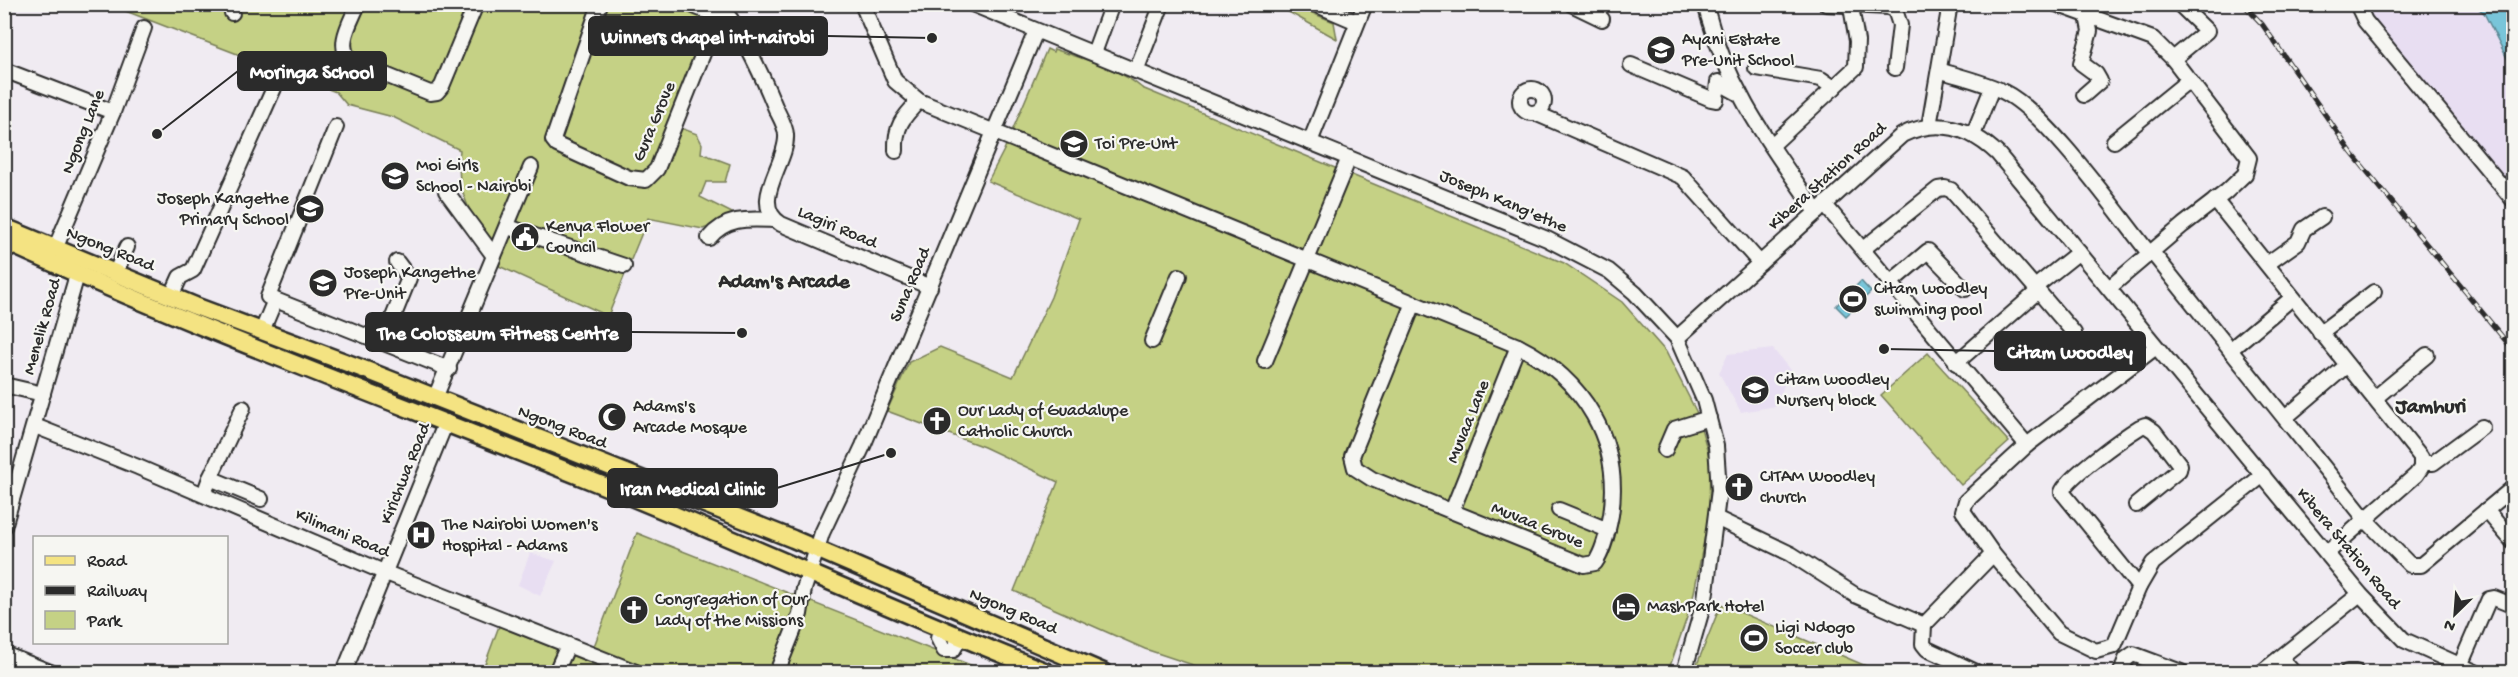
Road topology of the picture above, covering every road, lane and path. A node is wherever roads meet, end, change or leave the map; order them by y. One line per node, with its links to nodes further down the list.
1 (358, 4): 2 (street)
2 (476, 4)
3 (600, 4): 19 (street, Gura Grove)
4 (689, 4): 19 (street)
5 (862, 4): 39 (street)
6 (972, 4): 24 (street, Joseph Kang'ethe)
7 (1112, 4): 25 (street)
8 (1162, 4): 32 (street)
9 (1315, 4): 22 (street)
10 (1365, 4): 22 (street)
11 (1571, 4): 21 (street)
12 (1705, 4): 37 (street)
13 (1826, 4): 18 (street)
14 (1950, 4): 31 (street)
15 (2056, 4): 20 (street)
16 (2179, 4): 26 (street)
17 (2357, 4): 54 (street)
18 (1851, 7): 29 (street); 35 (street)
19 (728, 13): 57 (street, Lagiri Road)
20 (2087, 16): 26 (street); 38 (street)
21 (1602, 19)
22 (1357, 22): 47 (street)
23 (144, 28): 40 (street, Ngong Lane)
24 (1036, 32): 25 (street, Joseph Kang'ethe); 44 (street, Suna Road)
25 (1094, 53): 32 (street, Joseph Kang'ethe)
26 (2173, 59): 33 (street)
27 (1631, 65): 37 (street)
28 (1756, 68): 35 (street)
29 (1895, 68)
30 (4, 70): 40 (street)
31 (1939, 70): 36 (street); 42 (street)
32 (1136, 71): 47 (street, Joseph Kang'ethe)
33 (2189, 80): 46 (street); 53 (street)
34 (274, 88): 82 (street)
35 (1834, 88): 48 (street)
36 (1992, 88): 45 (street); 66 (street)
37 (1738, 93): 48 (street)
38 (2084, 95)
39 (919, 101): 44 (street); 49 (street)
40 (112, 112): 63 (street, Ngong Lane)
41 (1535, 112): 70 (street)
42 (1929, 126): 45 (street, Kibera Station Road); 55 (street, Kibera Station Road)
43 (336, 127): 84 (street)
44 (993, 134): 68 (street); 77 (street, Suna Road)
45 (1973, 135): 65 (street, Kibera Station Road)
46 (2114, 141)
47 (1310, 142): 50 (street, Joseph Kang'ethe)
48 (1772, 146): 55 (street)
49 (896, 151)
50 (1349, 158): 68 (street); 89 (street, Joseph Kang'ethe)
51 (531, 167): 59 (street)
52 (447, 191): 67 (street)
53 (2215, 200): 66 (street); 71 (street)
54 (2514, 201)
55 (1821, 208): 64 (street); 70 (street, Kibera Station Road)
56 (2322, 217): 71 (street)
57 (775, 220): 60 (street); 77 (street, Lagiri Road)
58 (4, 227): 63 (main road, Ngong Road)
59 (508, 227): 67 (street); 73 (street)
60 (709, 238)
61 (4, 242): 72 (main road, Ngong Road)
62 (127, 247): 74 (street)
63 (55, 249): 72 (main road, Ngong Road)
64 (1863, 249): 76 (street); 80 (street)
65 (2079, 252): 78 (street, Kibera Station Road); 80 (street)
66 (2150, 252): 78 (street); 94 (street)
67 (494, 256): 99 (street)
68 (1306, 260): 85 (street); 96 (street)
69 (397, 262): 91 (street)
70 (1760, 263): 89 (street, Kibera Station Road)
71 (2267, 264): 83 (street)
72 (71, 266): 74 (main road, Ngong Road); 101 (street, Menelik Road); 107 (main road, Ngong Road)
73 (624, 266)
74 (115, 274): 82 (main road, Ngong Road)
75 (1179, 276): 90 (street)
76 (1890, 283): 79 (street); 97 (street)
77 (930, 287): 128 (street, Suna Road)
78 (2109, 288): 93 (street, Kibera Station Road)
79 (1965, 289)
80 (2037, 289): 87 (street); 97 (street)
81 (2374, 292): 88 (street)
82 (171, 297): 86 (main road, Ngong Road)
83 (2292, 298): 88 (street); 94 (street)
84 (275, 300): 86 (street); 91 (street)
85 (1414, 303): 92 (street, Muvaa Grove); 122 (street, Muvaa Grove)
86 (262, 331): 102 (main road, Ngong Road)
87 (2074, 333)
88 (2320, 333): 98 (street)
89 (1677, 338): 105 (street, Joseph Kang'ethe)
90 (1152, 340)
91 (383, 342): 99 (street)
92 (1518, 346): 122 (street, Muvaa Lane); 126 (street, Muvaa Grove)
93 (2156, 346): 110 (street); 113 (street, Kibera Station Road)
94 (2230, 350): 106 (street)
95 (2427, 355): 103 (street)
96 (1265, 361)
97 (1956, 363): 110 (street)
98 (2346, 366): 103 (street); 106 (street)
99 (449, 369): 102 (street)
100 (4, 385): 101 (street)
101 (43, 394): 108 (street, Menelik Road)
102 (435, 398): 128 (main road, Ngong Road)
103 (2375, 398): 112 (street)
104 (243, 408): 114 (street)
105 (1709, 418): 111 (street); 123 (street, Joseph Kang'ethe)
106 (2285, 418): 124 (street)
107 (446, 422): 131 (main road, Ngong Road); 132 (street, Kirichwa Road)
108 (34, 426): 116 (street, Menelik Road); 117 (street, Kilimani Road)
109 (2482, 427): 112 (street)
110 (2027, 445): 130 (street)
111 (1665, 450)
112 (2422, 463): 124 (street)
113 (2263, 474): 129 (street, Kibera Station Road); 133 (street)
114 (210, 478): 117 (street); 118 (street)
115 (2514, 486): 121 (street)
116 (9, 494): 125 (street, Menelik Road)
117 (204, 494): 132 (street, Kilimani Road)
118 (261, 499)
119 (2136, 505): 133 (street)
120 (1559, 510): 126 (street)
121 (2486, 510): 124 (street); 127 (street)
122 (1452, 511): 126 (street, Muvaa Grove)
123 (1716, 518): 136 (street); 148 (street, Joseph Kang'ethe)
124 (2366, 520): 129 (street)
125 (4, 527)
126 (1608, 530)
127 (2514, 543)
128 (816, 551): 131 (street, Suna Road); 147 (main road, Ngong Road)
129 (2327, 553): 134 (street, Kibera Station Road)
130 (1993, 554): 133 (street); 136 (street)
131 (810, 572): 145 (street, Suna Road); 146 (main road, Ngong Road)
132 (386, 573): 137 (street, Kilimani Road); 142 (street, Kirichwa Road)
133 (2139, 587)
134 (2360, 594): 139 (street); 140 (street, Kibera Station Road)
135 (2514, 606): 140 (street)
136 (1924, 625): 149 (street)
137 (568, 645): 143 (street); 144 (street, Kilimani Road)
138 (4, 654): 141 (street)
139 (2281, 658): 152 (street); 153 (street)
140 (2460, 666): 156 (street, Kibera Station Road)
141 (50, 672)
142 (344, 672)
143 (556, 672)
144 (636, 672)
145 (777, 672)
146 (1047, 672)
147 (1103, 672)
148 (1684, 672)
149 (1976, 672)
150 (2121, 672): 151 (street)
151 (2181, 672)
152 (2262, 672)
153 (2293, 672)
154 (2347, 672): 155 (street)
155 (2356, 672)
156 (2475, 672)

